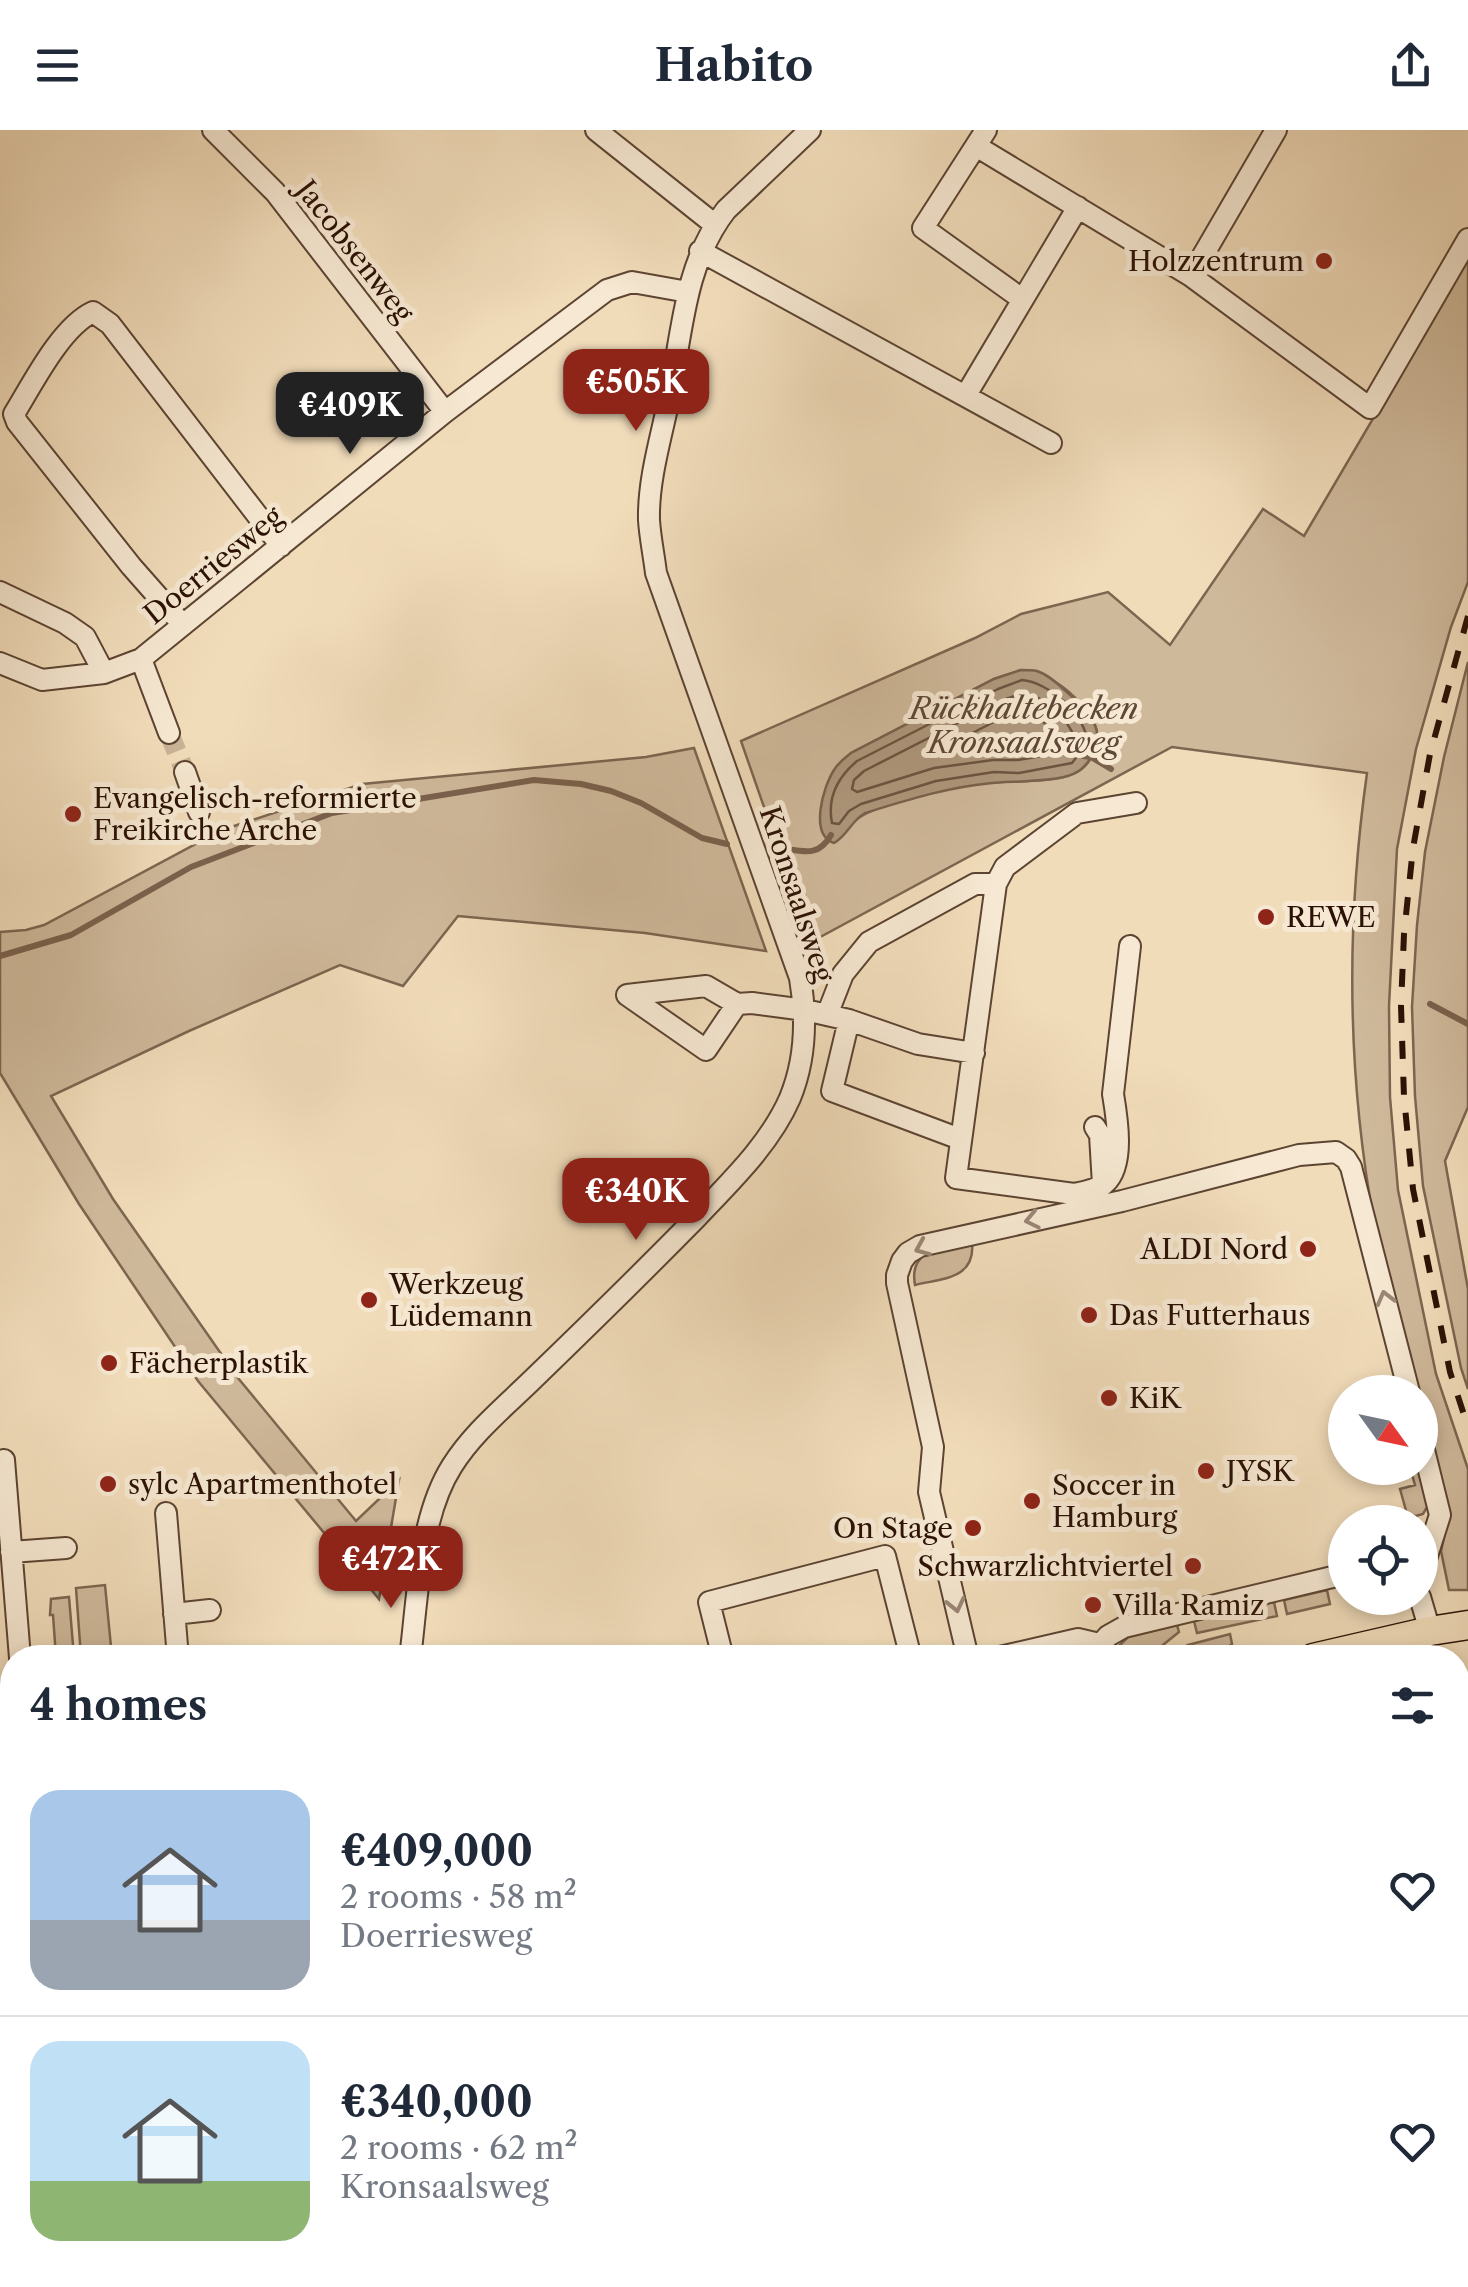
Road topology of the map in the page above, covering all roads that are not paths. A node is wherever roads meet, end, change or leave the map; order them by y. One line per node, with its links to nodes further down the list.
1 (213, 130): 14 (street, Jacobsenweg)
2 (596, 130): 7 (street)
3 (810, 130): 7 (street, Kronsaalsweg)
4 (1276, 130): 10 (street)
5 (981, 138): 6 (street); 12 (street)
6 (1078, 206): 10 (street); 12 (street)
7 (714, 224): 9 (street, Kronsaalsweg)
8 (1468, 239): 10 (street)
9 (700, 251): 11 (street, Kronsaalsweg); 13 (street)
10 (1191, 276)
11 (688, 292): 14 (street, Doerriesweg); 29 (street, Kronsaalsweg)
12 (1022, 299): 13 (street)
13 (966, 394): 15 (street)
14 (446, 412): 16 (street, Doerriesweg)
15 (1051, 443)
16 (281, 546): 18 (street, Doerriesweg); 18 (street)
17 (0, 592): 21 (street)
18 (183, 625): 19 (street, Doerriesweg)
19 (141, 658): 21 (street, Doerriesweg); 22 (street)
20 (0, 662): 21 (street, Doerriesweg)
21 (104, 674)
22 (169, 733)
23 (185, 772): 25 (street)
24 (1136, 804): 26 (street)
25 (199, 812)
26 (996, 884): 30 (street); 32 (street)
27 (1130, 946): 35 (street)
28 (738, 1004): 28 (street); 29 (street)
29 (804, 1010): 30 (street); 49 (street, Kronsaalsweg)
30 (827, 1014): 31 (street)
31 (849, 1020): 32 (street); 34 (street)
32 (974, 1053): 34 (street)
33 (1094, 1127): 35 (street)
34 (960, 1140): 35 (street)
35 (1103, 1185)
36 (1405, 1375): 52 (street, one-way to 52)
37 (4, 1460): 40 (street)
38 (166, 1513): 43 (street)
39 (66, 1548): 40 (street)
40 (11, 1552): 47 (street)
41 (1328, 1578): 55 (street)
42 (210, 1610): 43 (street)
43 (174, 1614): 48 (street)
44 (1425, 1615): 46 (street)
45 (1468, 1625): 46 (main road)
46 (1430, 1631): 56 (main road)
47 (19, 1645)
48 (177, 1645)
49 (412, 1645)
50 (720, 1645): 51 (street)
51 (908, 1645)
52 (967, 1645)
53 (1052, 1645): 54 (street)
54 (1095, 1645)
55 (1106, 1645)
56 (1383, 1645)

